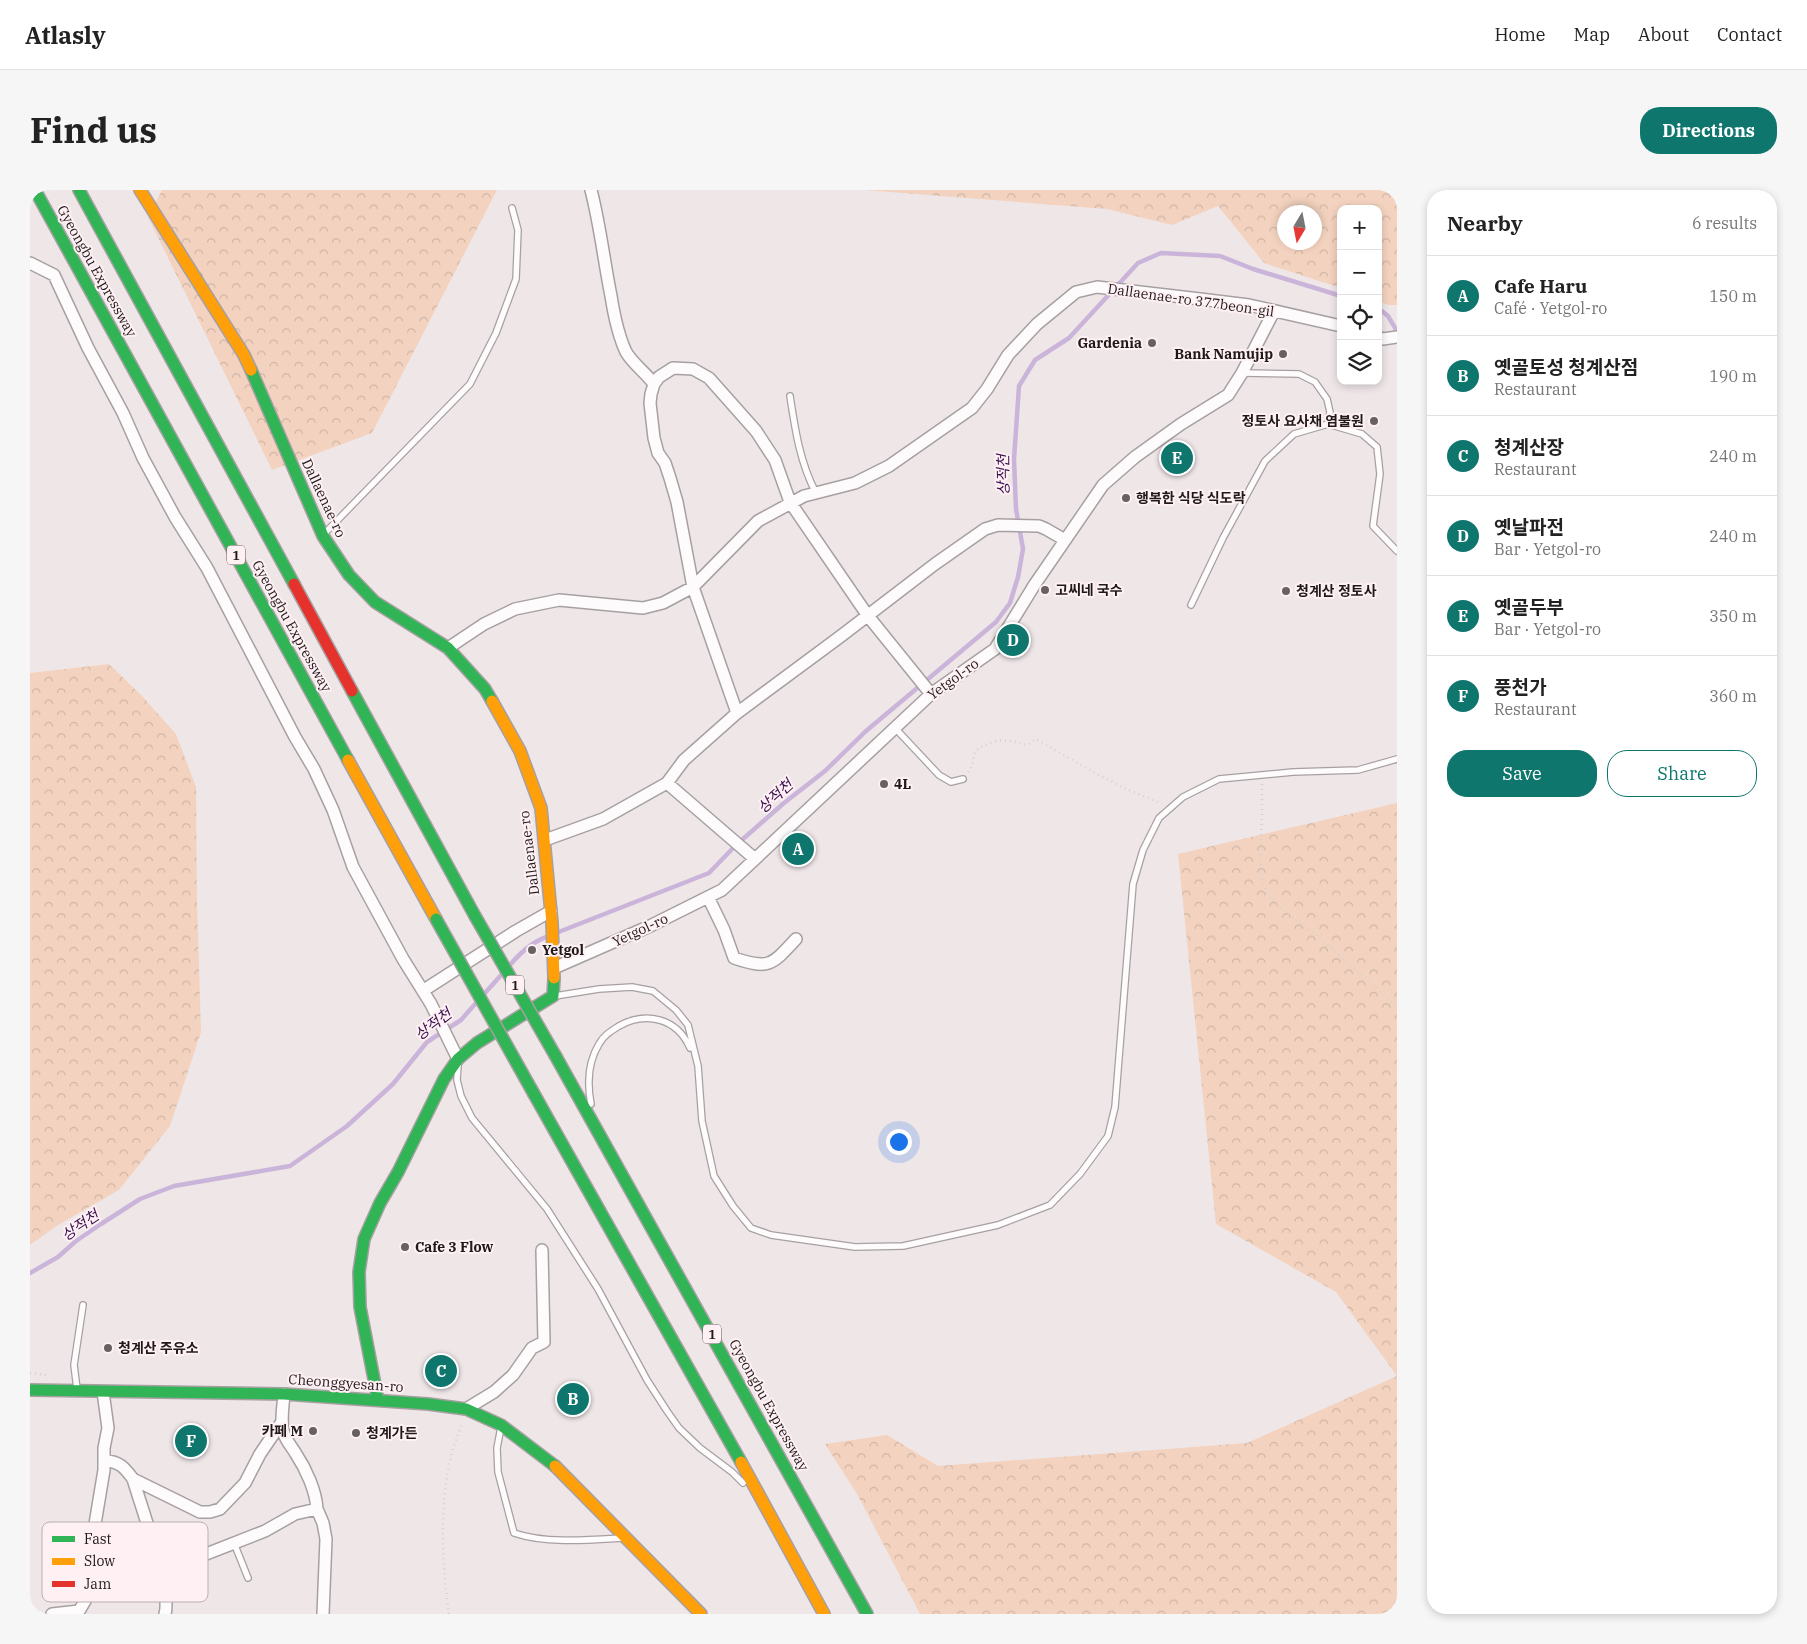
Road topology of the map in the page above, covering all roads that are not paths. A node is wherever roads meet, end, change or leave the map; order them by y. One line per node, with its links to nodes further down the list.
1 (35, 190): 53 (main road, Gyeongbu Expressway / 1, bridge)
2 (79, 190): 40 (main road, Gyeongbu Expressway / 1, bridge)
3 (140, 190): 17 (main road, Dallaenae-ro)
4 (591, 190): 12 (street)
5 (512, 208): 17 (lane)
6 (30, 263): 36 (street)
7 (1274, 311): 8 (street, Dallaenae-ro 377beon-gil); 11 (street, Yetgol-ro); 15 (street, Dallaenae-ro 377beon-gil)
8 (1337, 325)
9 (1397, 337): 10 (street)
10 (1382, 338)
11 (1242, 374): 14 (lane); 18 (street, Yetgol-ro)
12 (654, 384): 16 (street); 20 (street)
13 (790, 396): 15 (lane)
14 (1328, 424): 19 (lane); 21 (lane)
15 (816, 493): 16 (street, Dallaenae-ro 377beon-gil)
16 (790, 502): 20 (street, Dallaenae-ro 377beon-gil); 22 (street)
17 (322, 536): 23 (main road, Dallaenae-ro)
18 (1066, 540): 22 (street); 24 (street, Yetgol-ro)
19 (1397, 550)
20 (692, 587): 23 (street, Dallaenae-ro 377beon-gil); 25 (street)
21 (1191, 605)
22 (868, 616): 24 (street); 25 (street)
23 (448, 648): 30 (main road, Dallaenae-ro)
24 (931, 694): 26 (street, Yetgol-ro)
25 (737, 713): 29 (street)
26 (894, 727): 28 (lane); 31 (street, Yetgol-ro)
27 (1397, 759): 39 (lane)
28 (963, 779)
29 (667, 783): 30 (street); 31 (street)
30 (544, 840): 33 (main road, Dallaenae-ro)
31 (755, 859): 32 (street, Yetgol-ro)
32 (708, 897): 34 (street); 35 (street, Yetgol-ro)
33 (551, 917): 35 (main road, Dallaenae-ro); 36 (street)
34 (796, 940)
35 (554, 968): 37 (main road)
36 (424, 990): 38 (street)
37 (553, 996): 38 (main road); 39 (lane)
38 (458, 1059): 47 (main road); 53 (lane)
39 (698, 1066): 40 (lane)
40 (600, 1135): 66 (main road, Gyeongbu Expressway / 1)
41 (542, 1250): 48 (street)
42 (83, 1305): 44 (lane)
43 (30, 1390): 44 (main road, Cheonggyesan-ro)
44 (78, 1391): 45 (main road, Cheonggyesan-ro)
45 (103, 1392): 46 (main road, Cheonggyesan-ro); 51 (street)
46 (284, 1394): 47 (main road, Cheonggyesan-ro); 49 (street)
47 (378, 1400): 48 (main road, Cheonggyesan-ro)
48 (466, 1410): 50 (main road, Cheonggyesan-ro)
49 (281, 1423): 52 (street); 54 (street)
50 (501, 1425): 57 (main road, Cheonggyesan-ro); 57 (lane)
51 (105, 1461): 52 (street); 55 (street)
52 (133, 1479): 56 (street)
53 (763, 1501): 65 (main road, 1)
54 (317, 1509): 58 (street); 63 (street)
55 (95, 1522)
56 (146, 1522)
57 (627, 1538): 64 (main road, Cheonggyesan-ro)
58 (234, 1543): 59 (street); 60 (lane)
59 (208, 1553)
60 (248, 1578)
61 (84, 1602): 62 (street)
62 (52, 1614)
63 (323, 1614)
64 (701, 1614)
65 (824, 1614)
66 (867, 1614)

